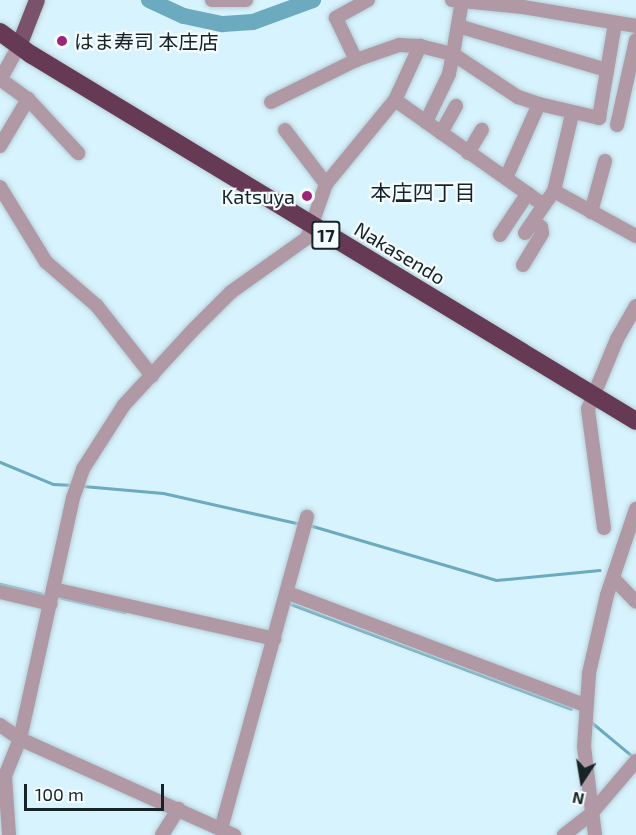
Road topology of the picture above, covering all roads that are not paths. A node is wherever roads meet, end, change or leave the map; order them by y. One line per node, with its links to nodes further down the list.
1 (37, 0): 12 (main road)
2 (212, 0): 3 (street)
3 (240, 0)
4 (368, 0): 15 (street)
5 (457, 1): 6 (street); 8 (street)
6 (496, 2): 7 (street)
7 (615, 23): 9 (street); 16 (street)
8 (458, 26): 14 (street); 16 (street)
9 (636, 26)
10 (0, 32): 12 (highway, 17)
11 (636, 40): 25 (street)
12 (19, 45): 17 (street); 40 (highway, Nakasendo / 17)
13 (420, 46): 14 (street); 15 (street); 19 (street)
14 (453, 54): 21 (street); 24 (street)
15 (356, 60): 20 (street)
16 (607, 70): 23 (street)
17 (0, 80): 18 (street)
18 (28, 99): 29 (street); 30 (street)
19 (396, 100): 24 (street); 34 (street)
20 (271, 102)
21 (539, 104): 23 (street); 33 (street)
22 (456, 106): 28 (street)
23 (572, 114): 36 (street)
24 (426, 122): 28 (street)
25 (617, 125)
26 (285, 130): 34 (street)
27 (482, 130): 31 (street)
28 (441, 133): 31 (street)
29 (0, 146)
30 (78, 153)
31 (468, 153): 33 (street)
32 (605, 161): 39 (street)
33 (506, 178): 37 (street)
34 (326, 184): 40 (street)
35 (0, 188): 45 (street)
36 (554, 191): 38 (street); 39 (street)
37 (528, 193): 38 (street); 41 (street)
38 (544, 205): 43 (street)
39 (591, 212): 42 (street)
40 (311, 226): 45 (street); 46 (highway, Nakasendo / 17)
41 (500, 235)
42 (636, 236)
43 (523, 265)
44 (636, 306): 46 (street)
45 (152, 376): 52 (street)
46 (595, 396): 47 (highway, Nakasendo / 17); 50 (street)
47 (636, 421)
48 (636, 508): 51 (street)
49 (307, 517): 54 (street)
50 (604, 528)
51 (613, 578): 55 (street); 58 (street)
52 (53, 590): 56 (street); 57 (street)
53 (0, 592): 56 (street)
54 (288, 593): 57 (street); 58 (street)
55 (636, 602)
56 (51, 604): 60 (street)
57 (274, 639): 64 (street)
58 (585, 705): 63 (street)
59 (0, 724): 60 (street)
60 (20, 739): 62 (street); 65 (street)
61 (636, 761): 63 (street)
62 (178, 809): 64 (street); 66 (street)
63 (590, 815): 67 (street); 68 (street)
64 (228, 832)
65 (9, 835)
66 (162, 835)
67 (564, 835)
68 (596, 835)

